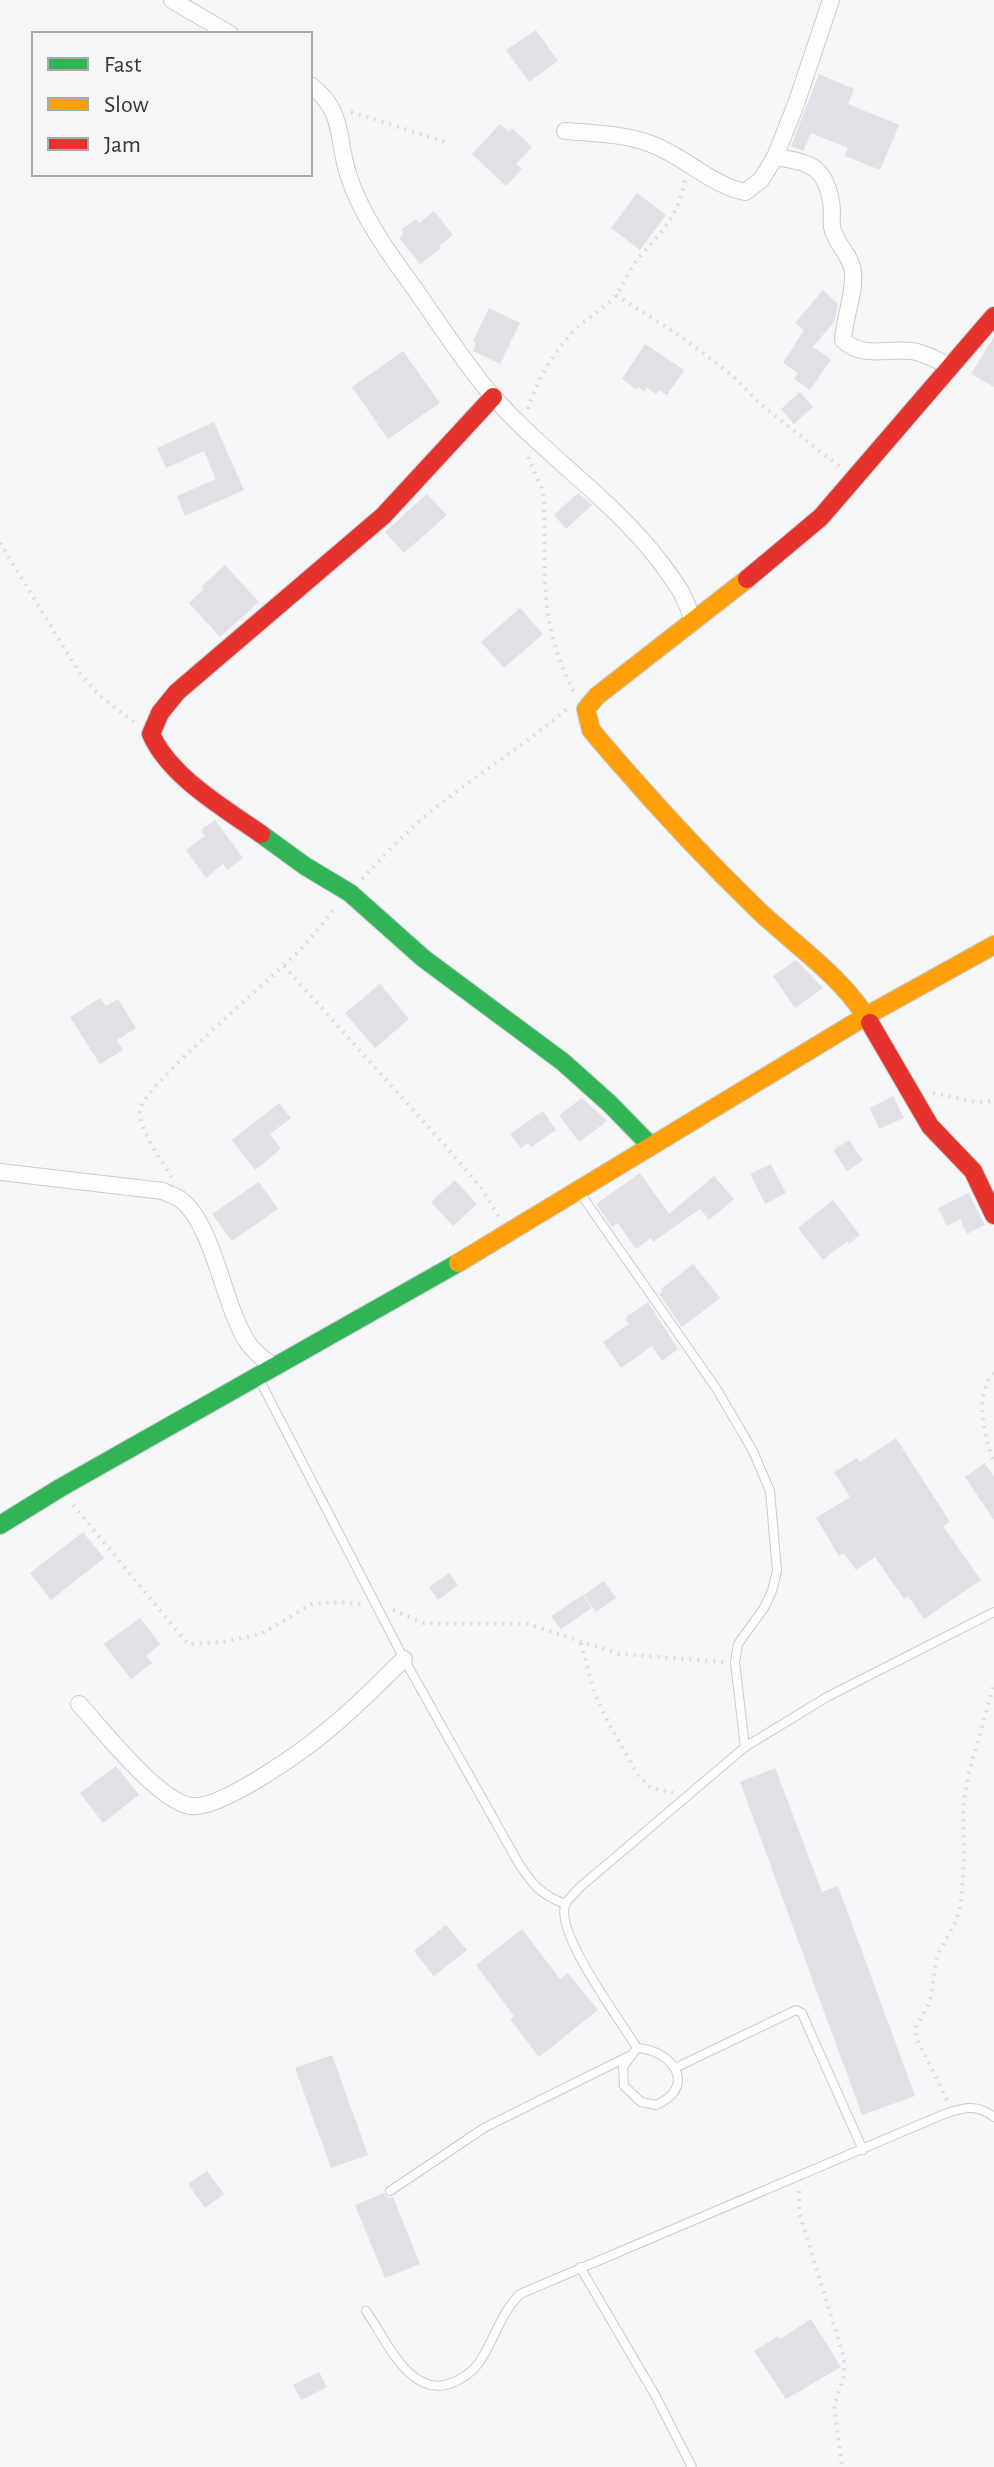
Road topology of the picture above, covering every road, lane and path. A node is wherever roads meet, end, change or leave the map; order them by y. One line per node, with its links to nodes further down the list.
1 (172, 0): 3 (street)
2 (831, 0): 8 (street)
3 (227, 32)
4 (312, 87): 5 (street)
5 (325, 97): 7 (path); 13 (street)
6 (565, 131): 9 (street)
7 (449, 143)
8 (775, 157): 9 (street); 12 (street)
9 (688, 162): 10 (path)
10 (616, 295): 14 (path); 15 (path)
11 (994, 316): 12 (street)
12 (949, 366): 15 (street)
13 (493, 397): 14 (street); 18 (street)
14 (523, 426): 17 (street); 19 (path)
15 (854, 479): 17 (street)
16 (0, 543): 18 (path)
17 (692, 621): 22 (street)
18 (151, 734): 19 (street)
19 (350, 893): 21 (path); 25 (street)
20 (994, 945): 22 (street)
21 (283, 966): 27 (path); 30 (path)
22 (866, 1016): 23 (street); 25 (street)
23 (907, 1086): 24 (path); 29 (street)
24 (994, 1101)
25 (651, 1146): 28 (street)
26 (0, 1172): 31 (street)
27 (176, 1184)
28 (577, 1189): 30 (street); 41 (lane)
29 (994, 1215)
30 (509, 1232): 31 (street)
31 (275, 1368): 33 (street)
32 (994, 1373): 34 (path)
33 (257, 1377): 35 (street); 37 (lane)
34 (994, 1462)
35 (60, 1488): 36 (street); 37 (path)
36 (0, 1525)
37 (378, 1605): 39 (path); 40 (lane)
38 (994, 1612): 44 (lane)
39 (581, 1643): 41 (path); 45 (path)
40 (404, 1659): 43 (street); 46 (lane)
41 (735, 1662): 44 (lane)
42 (994, 1684): 50 (path)
43 (79, 1704)
44 (745, 1747): 45 (lane)
45 (686, 1796): 46 (lane)
46 (565, 1904): 47 (lane)
47 (637, 2048): 48 (lane); 49 (lane)
48 (629, 2056): 49 (lane); 54 (lane)
49 (675, 2068): 52 (lane)
50 (954, 2111): 51 (lane); 52 (lane)
51 (994, 2117)
52 (863, 2150): 53 (lane)
53 (799, 2176): 55 (lane); 58 (path)
54 (390, 2191)
55 (580, 2267): 56 (lane); 57 (lane)
56 (366, 2311)
57 (692, 2467)
58 (842, 2467)

